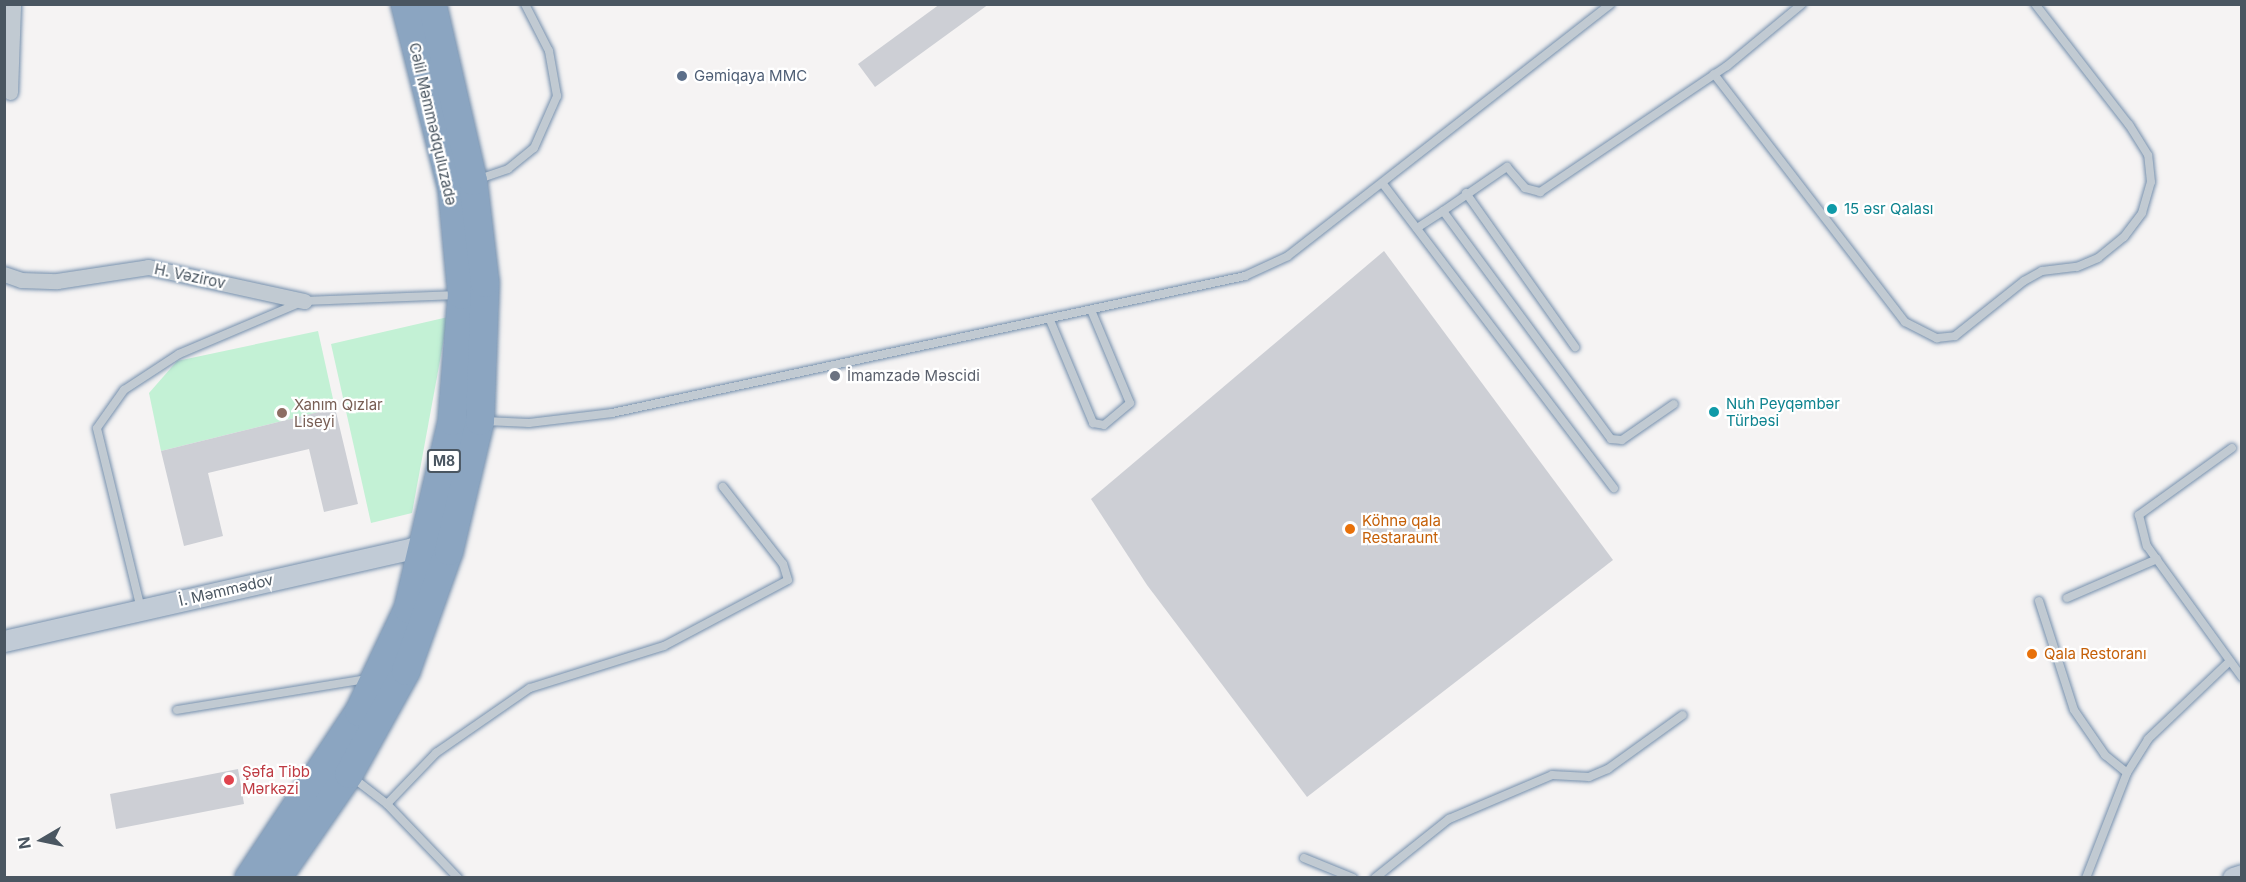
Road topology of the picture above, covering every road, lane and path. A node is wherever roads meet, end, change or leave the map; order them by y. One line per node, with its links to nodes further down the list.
1 (13, 4): 9 (street)
2 (405, 4): 10 (highway, Cəlil Məmmədquluzadə / M8)
3 (432, 4): 10 (highway, M8)
4 (525, 4): 10 (lane)
5 (1610, 4): 11 (lane)
6 (1802, 4): 8 (lane)
7 (2035, 4): 8 (lane)
8 (1714, 74): 12 (lane)
9 (7, 90)
10 (462, 184): 16 (highway, Cəlil Məmmədquluzadə / M8); 22 (highway, M8)
11 (1383, 184): 14 (lane); 18 (lane)
12 (1466, 192): 13 (lane); 20 (lane)
13 (1443, 211): 14 (lane); 21 (lane)
14 (1417, 228): 25 (lane)
15 (4, 274): 17 (street, H. Vəzirov)
16 (462, 295): 17 (lane); 26 (highway, Cəlil Məmmədquluzadə / M8)
17 (304, 301): 30 (lane)
18 (1092, 312): 19 (lane); 19 (lane)
19 (1050, 320): 22 (lane)
20 (1575, 347)
21 (1674, 404)
22 (480, 421): 26 (highway, M8)
23 (2232, 448): 27 (lane)
24 (723, 487): 39 (lane)
25 (1614, 488)
26 (437, 549): 30 (main road, İ. Məmmədov); 33 (highway, Cəlil Məmmədquluzadə / M8); 38 (highway, M8)
27 (2157, 559): 28 (lane); 32 (lane)
28 (2067, 598)
29 (2039, 601): 37 (lane)
30 (141, 610): 31 (main road, İ. Məmmədov)
31 (4, 641)
32 (2230, 661): 34 (lane); 37 (lane)
33 (377, 677): 35 (lane); 42 (highway, Cəlil Məmmədquluzadə / M8)
34 (2241, 677)
35 (177, 710)
36 (1683, 715): 46 (lane)
37 (2127, 773): 47 (lane)
38 (349, 774): 39 (lane); 43 (highway, M8)
39 (387, 804): 44 (lane)
40 (1304, 858): 45 (lane)
41 (2241, 875): 48 (main road)
42 (249, 878)
43 (278, 878)
44 (458, 878)
45 (1353, 878)
46 (1375, 878)
47 (2086, 878)
48 (2233, 878)

